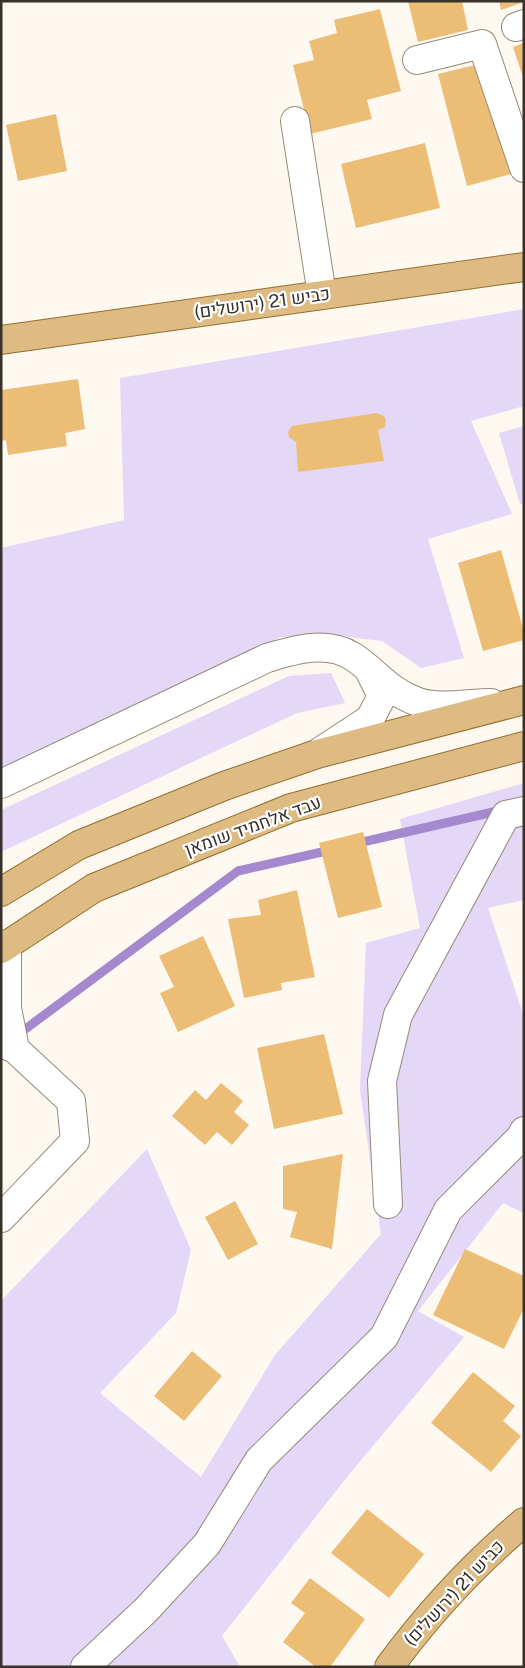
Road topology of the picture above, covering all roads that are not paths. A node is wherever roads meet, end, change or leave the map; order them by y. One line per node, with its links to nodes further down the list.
1 (417, 60): 3 (street)
2 (294, 121): 5 (street)
3 (524, 168)
4 (524, 267): 5 (main road, כביש 21 (ירושלים))
5 (322, 294): 6 (main road, כביש 21 (ירושלים))
6 (1, 340)
7 (370, 672): 8 (street); 10 (street); 11 (street)
8 (520, 701): 10 (main road)
9 (524, 746): 14 (main road, עבד אלחמיד שומאן)
10 (317, 754): 13 (main road)
11 (1, 784)
12 (524, 811): 17 (street)
13 (1, 892)
14 (4, 946): 15 (street)
15 (8, 1046): 18 (street)
16 (524, 1132): 20 (street)
17 (388, 1204)
18 (1, 1218)
19 (524, 1522): 21 (main road, כביש 21 (ירושלים))
20 (85, 1667)
21 (389, 1667)

